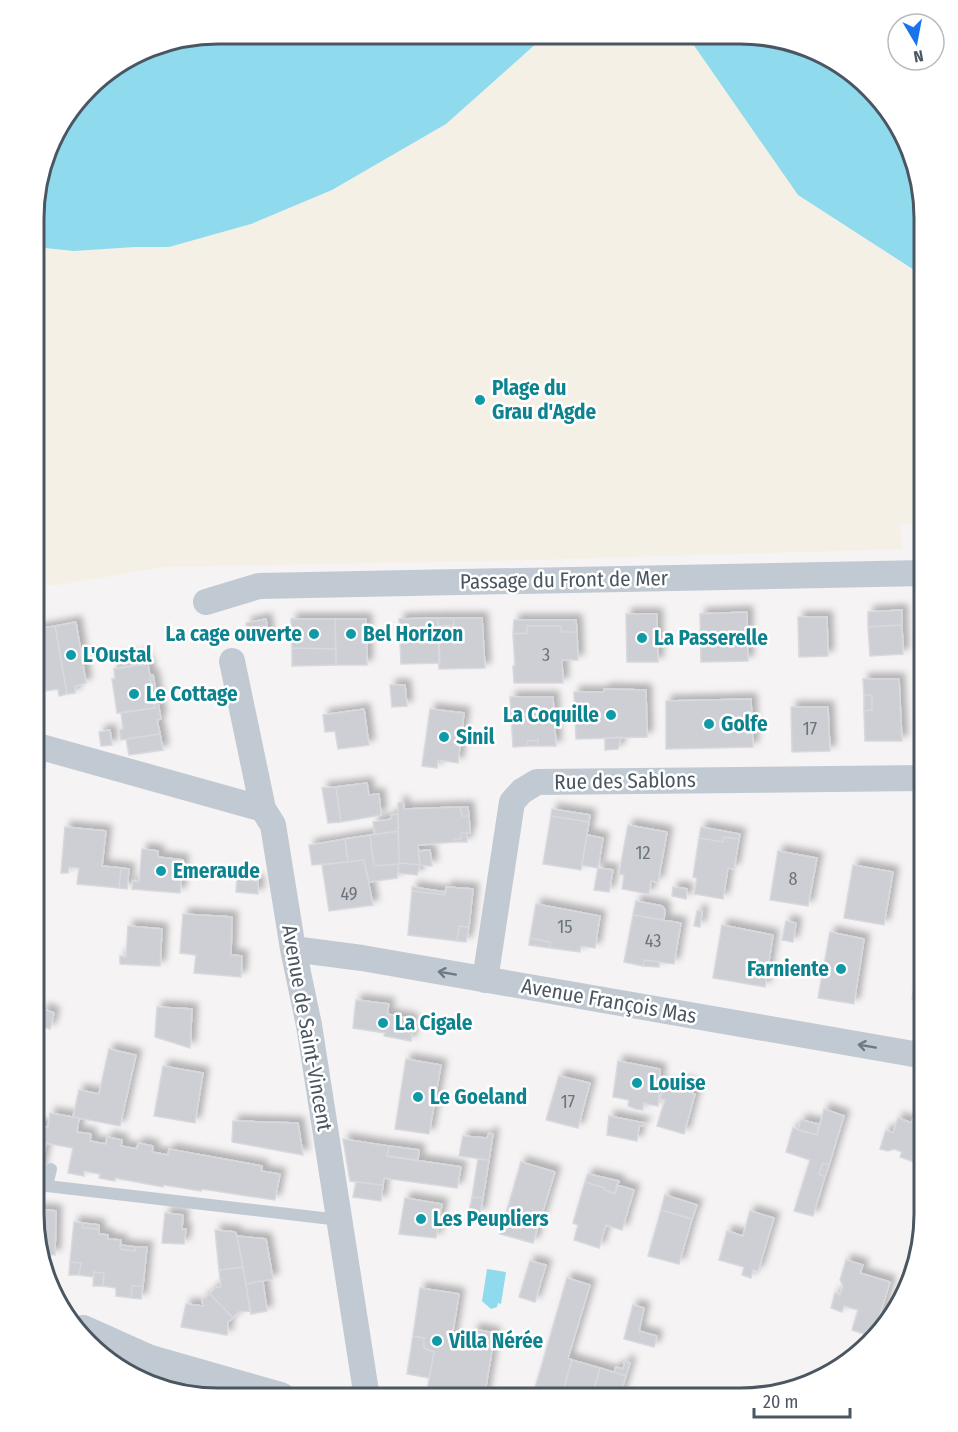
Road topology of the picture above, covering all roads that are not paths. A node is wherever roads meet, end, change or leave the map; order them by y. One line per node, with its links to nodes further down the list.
1 (914, 573): 2 (street, Passage du Front de Mer)
2 (206, 602)
3 (232, 662): 6 (street, Avenue de Saint-Vincent)
4 (43, 748): 6 (street)
5 (914, 778): 8 (street, Rue des Sablons)
6 (263, 809): 7 (street, Avenue de Saint-Vincent)
7 (293, 949): 8 (street, Avenue François Mas, one-way to 7); 11 (street, Avenue de Saint-Vincent)
8 (485, 980): 9 (street, Avenue François Mas, one-way to 8)
9 (914, 1054)
10 (51, 1169): 11 (lane)
11 (340, 1220): 14 (street, Avenue de Saint-Vincent)
12 (94, 1336): 13 (street)
13 (245, 1388)
14 (365, 1388)

